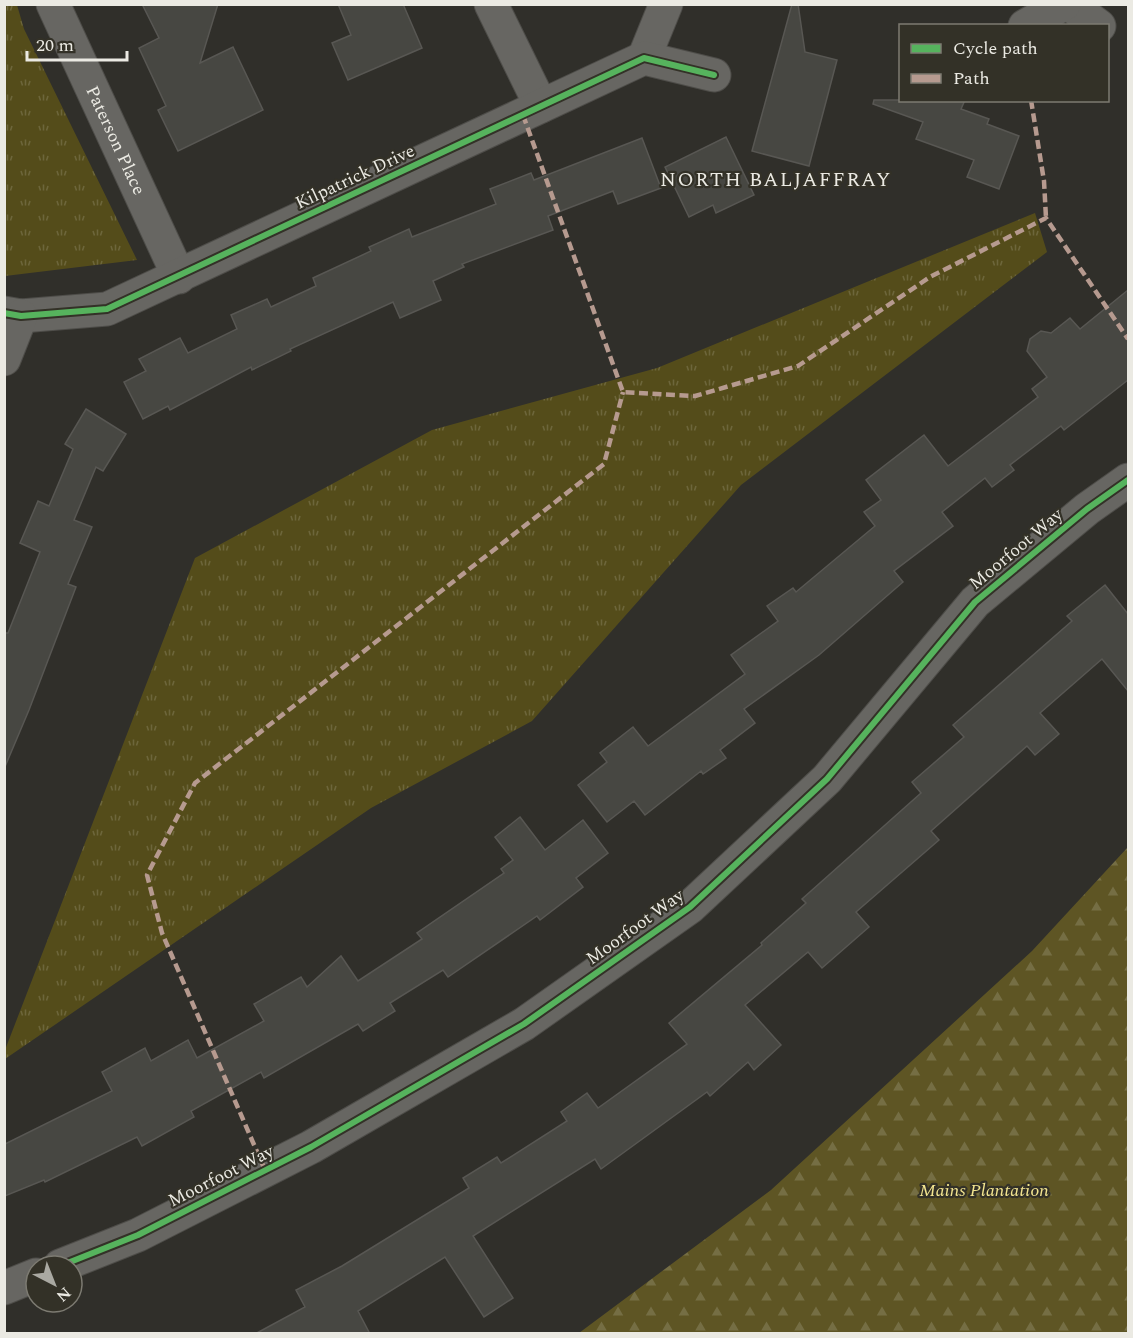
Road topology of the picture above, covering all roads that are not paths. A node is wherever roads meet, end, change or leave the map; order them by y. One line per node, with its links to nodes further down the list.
1 (52, 4): 11 (street, Paterson Place)
2 (491, 4): 10 (street)
3 (666, 4): 8 (street)
4 (1064, 4): 6 (street)
5 (1069, 4): 7 (street)
6 (1029, 24)
7 (1097, 24)
8 (644, 58): 9 (street); 10 (street, Kilpatrick Drive)
9 (714, 75)
10 (541, 106): 11 (street, Kilpatrick Drive)
11 (179, 277): 12 (street, Kilpatrick Drive)
12 (13, 314): 13 (street)
13 (4, 359)
14 (1128, 480): 15 (street, Moorfoot Way)
15 (84, 1256)
16 (24, 1280): 17 (street)
17 (4, 1288)

